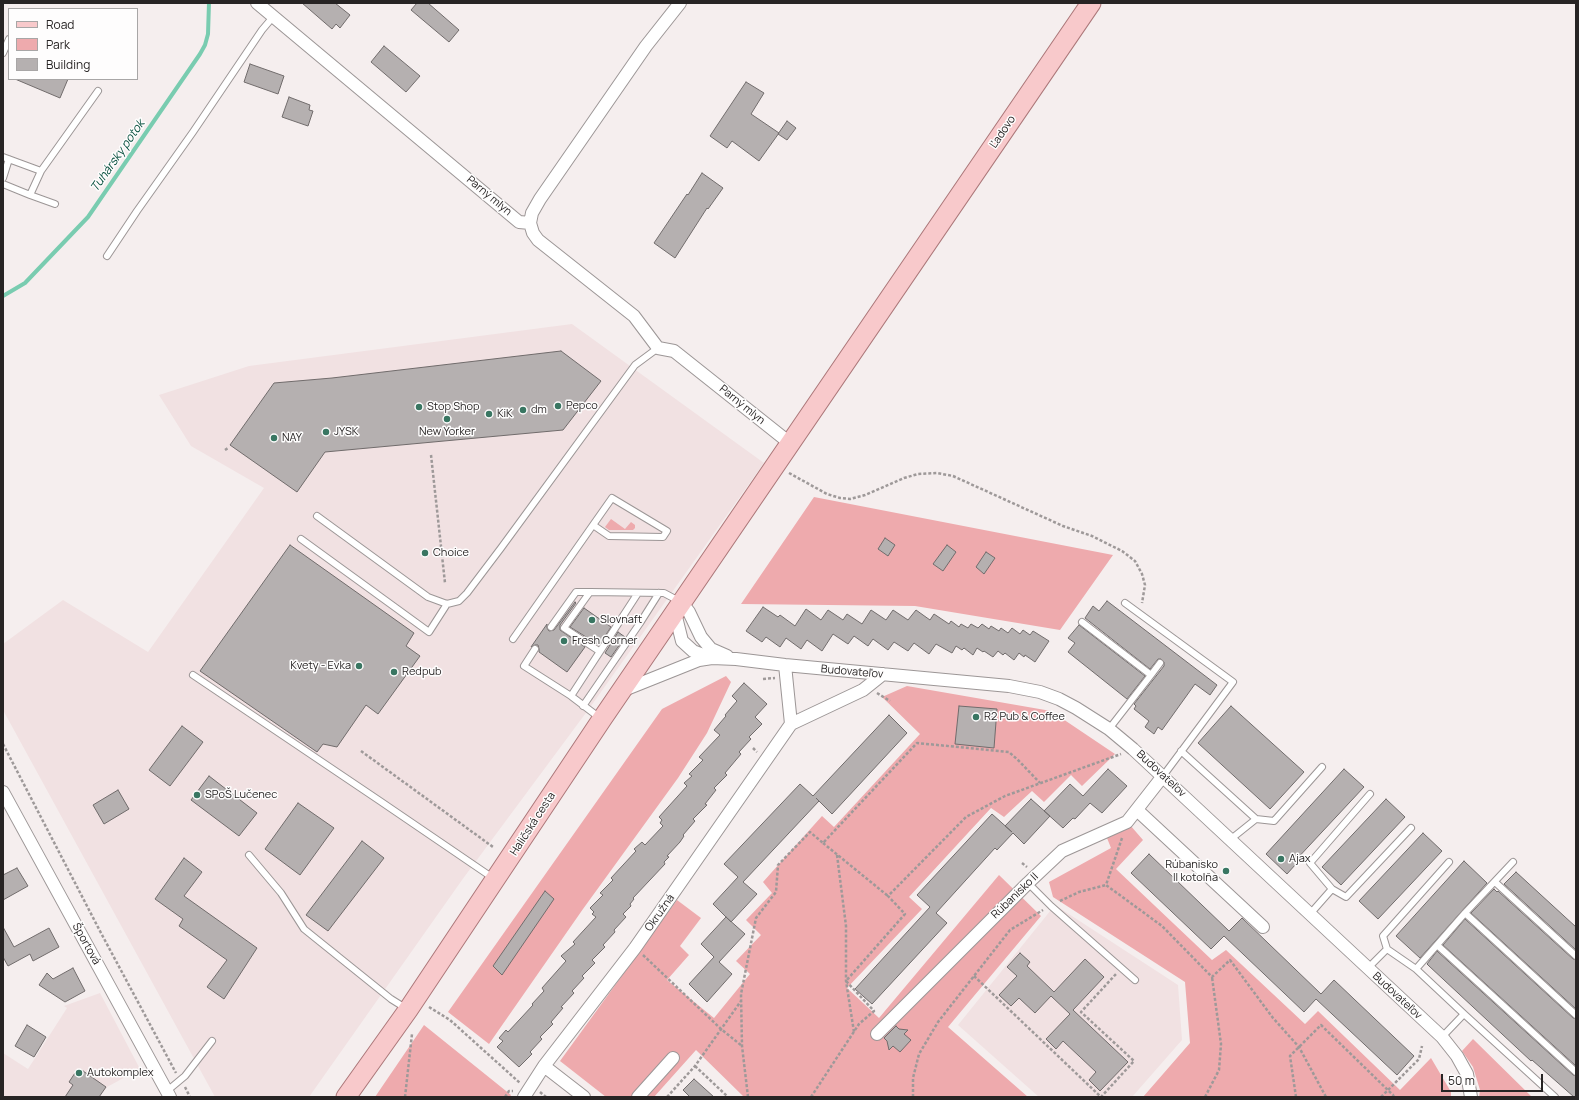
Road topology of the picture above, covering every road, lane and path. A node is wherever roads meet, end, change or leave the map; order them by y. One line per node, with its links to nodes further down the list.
1 (257, 3): 4 (street, Parný mlyn)
2 (680, 3): 14 (street)
3 (1091, 3): 17 (main road, Ľadovo)
4 (273, 17): 14 (street, Parný mlyn); 15 (lane)
5 (8, 41): 6 (lane)
6 (3, 53)
7 (98, 91): 9 (lane)
8 (6, 158): 9 (lane); 10 (lane)
9 (41, 171): 12 (lane)
10 (3, 178)
11 (3, 184): 12 (lane)
12 (30, 195): 13 (lane)
13 (55, 204)
14 (530, 223): 16 (street)
15 (107, 256)
16 (658, 348): 17 (street, Parný mlyn); 28 (lane)
17 (791, 444): 19 (main road, Haličská cesta)
18 (431, 455): 23 (path)
19 (776, 465): 29 (main road, Haličská cesta); 30 (path)
20 (317, 516): 28 (lane)
21 (593, 525): 21 (lane); 33 (lane)
22 (301, 539): 28 (lane)
23 (445, 583)
24 (590, 592): 25 (lane); 32 (lane); 35 (lane)
25 (638, 593): 26 (lane); 35 (lane)
26 (659, 593): 29 (lane); 45 (lane)
27 (1125, 603): 30 (lane)
28 (447, 604)
29 (678, 608): 36 (street, Budovateľov); 37 (street, Budovateľov); 43 (main road, Haličská cesta)
30 (1139, 614): 52 (lane)
31 (1082, 622): 42 (lane)
32 (551, 627)
33 (513, 640)
34 (535, 649): 44 (lane)
35 (599, 651): 44 (lane)
36 (712, 658): 37 (street, Budovateľov); 43 (street, Budovateľov)
37 (736, 659): 39 (street, Budovateľov)
38 (1160, 663): 42 (lane)
39 (785, 665): 40 (street, Budovateľov); 47 (street)
40 (883, 674): 47 (street); 48 (street, Budovateľov)
41 (193, 675): 69 (lane)
42 (1151, 675): 48 (lane)
43 (624, 690): 46 (main road, Haličská cesta)
44 (571, 696): 45 (lane)
45 (583, 706): 46 (lane)
46 (602, 719): 69 (main road, Haličská cesta)
47 (791, 724): 80 (street, Okružná)
48 (1109, 729): 50 (street, Budovateľov)
49 (3, 744): 107 (path)
50 (1134, 749): 54 (street, Budovateľov); 55 (path)
51 (361, 751): 64 (path)
52 (1181, 751): 54 (lane); 59 (lane)
53 (1322, 767): 59 (lane)
54 (1163, 776): 58 (street, Rúbanisko II); 62 (street, Budovateľov)
55 (1040, 783): 63 (path); 74 (path)
56 (3, 792): 112 (street, Športová)
57 (1370, 794): 73 (lane)
58 (1136, 810): 60 (street, Rúbanisko II); 78 (street)
59 (1256, 819): 62 (lane)
60 (1127, 822): 71 (street, Rúbanisko II); 72 (path)
61 (1411, 828): 73 (lane)
62 (1231, 839): 77 (street, Budovateľov)
63 (823, 843): 66 (path); 90 (path)
64 (492, 847)
65 (249, 855): 92 (lane)
66 (838, 855): 74 (path); 89 (path)
67 (1449, 862): 81 (lane)
68 (1513, 862): 70 (lane)
69 (496, 881): 92 (main road, Haličská cesta)
70 (1495, 882): 76 (lane); 82 (lane)
71 (1028, 883): 75 (lane); 98 (street, Rúbanisko II)
72 (1106, 885): 75 (path); 87 (path)
73 (1332, 889): 77 (lane)
74 (888, 896): 89 (path)
75 (1051, 906): 83 (lane); 86 (path)
76 (1465, 913): 79 (lane); 94 (lane)
77 (1310, 914): 84 (street, Budovateľov)
78 (1263, 927)
79 (1437, 945): 85 (lane); 108 (lane)
80 (636, 948): 95 (path); 105 (street, Okružná)
81 (1387, 949): 84 (lane); 85 (lane)
82 (1576, 956)
83 (1122, 968): 86 (path); 88 (lane)
84 (1368, 968): 99 (street, Budovateľov)
85 (1416, 969): 93 (lane)
86 (974, 976): 122 (path)
87 (1212, 978): 103 (path); 123 (path)
88 (1135, 980)
89 (846, 981): 96 (path); 96 (path)
90 (742, 1000): 95 (path); 101 (path)
91 (428, 1006): 111 (path)
92 (408, 1010): 113 (main road, Haličská cesta)
93 (1464, 1014): 99 (lane); 129 (lane)
94 (1576, 1015)
95 (720, 1029): 101 (path); 106 (path)
96 (854, 1032): 121 (path)
97 (412, 1033): 115 (path)
98 (877, 1034)
99 (1442, 1037): 128 (street, Budovateľov)
100 (212, 1041): 112 (lane)
101 (742, 1046): 120 (path)
102 (1422, 1046): 109 (path)
103 (1299, 1047): 109 (path); 124 (path); 125 (path)
104 (673, 1058): 117 (street)
105 (544, 1066): 111 (street, Okružná); 116 (street)
106 (694, 1066): 118 (path); 119 (path)
107 (176, 1071)
108 (1576, 1072)
109 (1388, 1090): 126 (path); 127 (path)
110 (187, 1091): 114 (path)
111 (526, 1093)
112 (169, 1094)
113 (350, 1095)
114 (190, 1097)
115 (405, 1097)
116 (584, 1097)
117 (638, 1097)
118 (667, 1097)
119 (728, 1097)
120 (748, 1097)
121 (811, 1097)
122 (913, 1097)
123 (1205, 1097)
124 (1296, 1097)
125 (1326, 1097)
126 (1381, 1097)
127 (1394, 1097)
128 (1471, 1097)
129 (1555, 1097)

